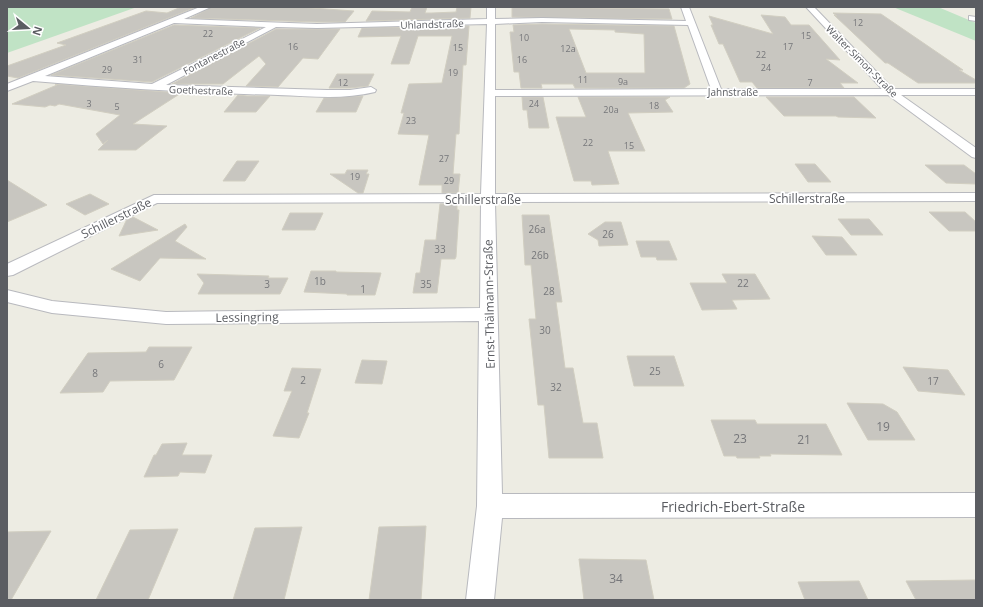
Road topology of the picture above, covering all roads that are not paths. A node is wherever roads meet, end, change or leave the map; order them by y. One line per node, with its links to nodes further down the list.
1 (207, 7): 5 (street)
2 (685, 7): 6 (street)
3 (810, 7): 13 (street, Walter-Simon-Straße)
4 (491, 14): 6 (street, Uhlandstraße); 7 (street, Uhlandstraße); 15 (street, Ernst-Thälmann-Straße)
5 (174, 21): 7 (street, Uhlandstraße); 8 (street)
6 (691, 23): 12 (street)
7 (276, 25): 10 (street, Fontanestraße)
8 (31, 78): 9 (street); 10 (street, Goethestraße)
9 (7, 88)
10 (153, 88): 11 (street, Goethestraße)
11 (371, 90)
12 (717, 92): 13 (street, Jahnstraße); 15 (street, Jahnstraße)
13 (890, 92): 14 (street, Jahnstraße); 16 (street, Walter-Simon-Straße)
14 (976, 92)
15 (490, 93): 18 (street, Ernst-Thälmann-Straße)
16 (976, 154)
17 (976, 197): 18 (street, Schillerstraße)
18 (488, 199): 19 (street, Schillerstraße); 21 (street, Ernst-Thälmann-Straße)
19 (7, 271)
20 (7, 296): 21 (street, Lessingring)
21 (489, 314): 22 (street, Ernst-Thälmann-Straße)
22 (490, 506): 23 (street, Friedrich-Ebert-Straße); 24 (street, Ernst-Thälmann-Straße)
23 (976, 506)
24 (480, 600)

